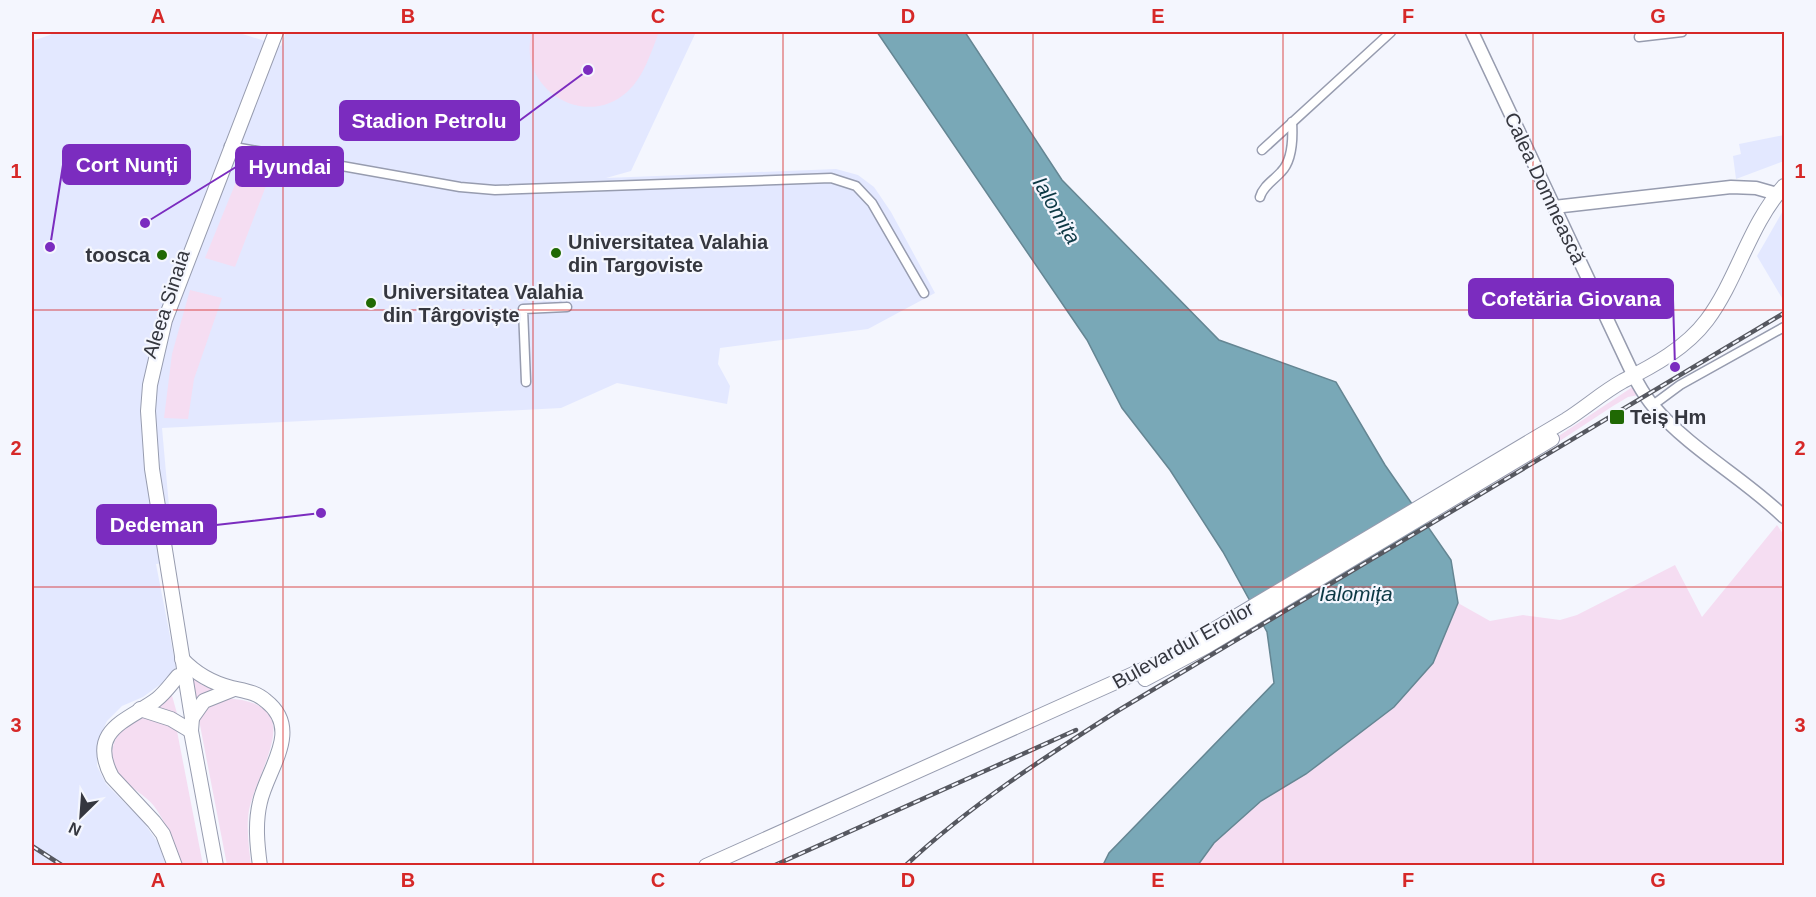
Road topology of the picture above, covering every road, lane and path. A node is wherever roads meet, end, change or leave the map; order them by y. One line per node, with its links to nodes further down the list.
1 (267, 32): 23 (main road, Aleea Sinaia)
2 (276, 32): 9 (main road, Aleea Sinaia)
3 (1391, 32): 8 (street)
4 (1472, 32): 13 (main road, Calea Domnească)
5 (1479, 32): 13 (main road, Calea Domnească)
6 (1683, 32): 7 (street)
7 (1639, 37)
8 (1292, 122): 10 (street); 12 (street)
9 (230, 146): 14 (street); 22 (main road, Aleea Sinaia)
10 (1262, 150)
11 (1781, 190): 13 (main road); 17 (main road, Bulevardul Eroilor)
12 (1260, 197)
13 (1558, 207): 17 (main road, Calea Domnească); 17 (main road, Calea Domnească)
14 (924, 293)
15 (567, 307): 18 (street)
16 (1785, 327): 19 (street)
17 (1635, 377): 19 (main road); 21 (main road, Bulevardul Eroilor)
18 (526, 382)
19 (1653, 405): 20 (main road)
20 (1785, 517)
21 (1205, 641): 30 (main road, Bulevardul Eroilor); 31 (main road, Bulevardul Eroilor)
22 (182, 659): 24 (main road); 26 (main road, Aleea Sinaia)
23 (178, 676): 25 (main road); 26 (main road, Aleea Sinaia)
24 (234, 689): 26 (main road); 29 (main road)
25 (140, 710): 26 (main road); 27 (main road)
26 (193, 731): 28 (main road)
27 (175, 866)
28 (216, 866)
29 (260, 866)
30 (706, 866)
31 (726, 866)

